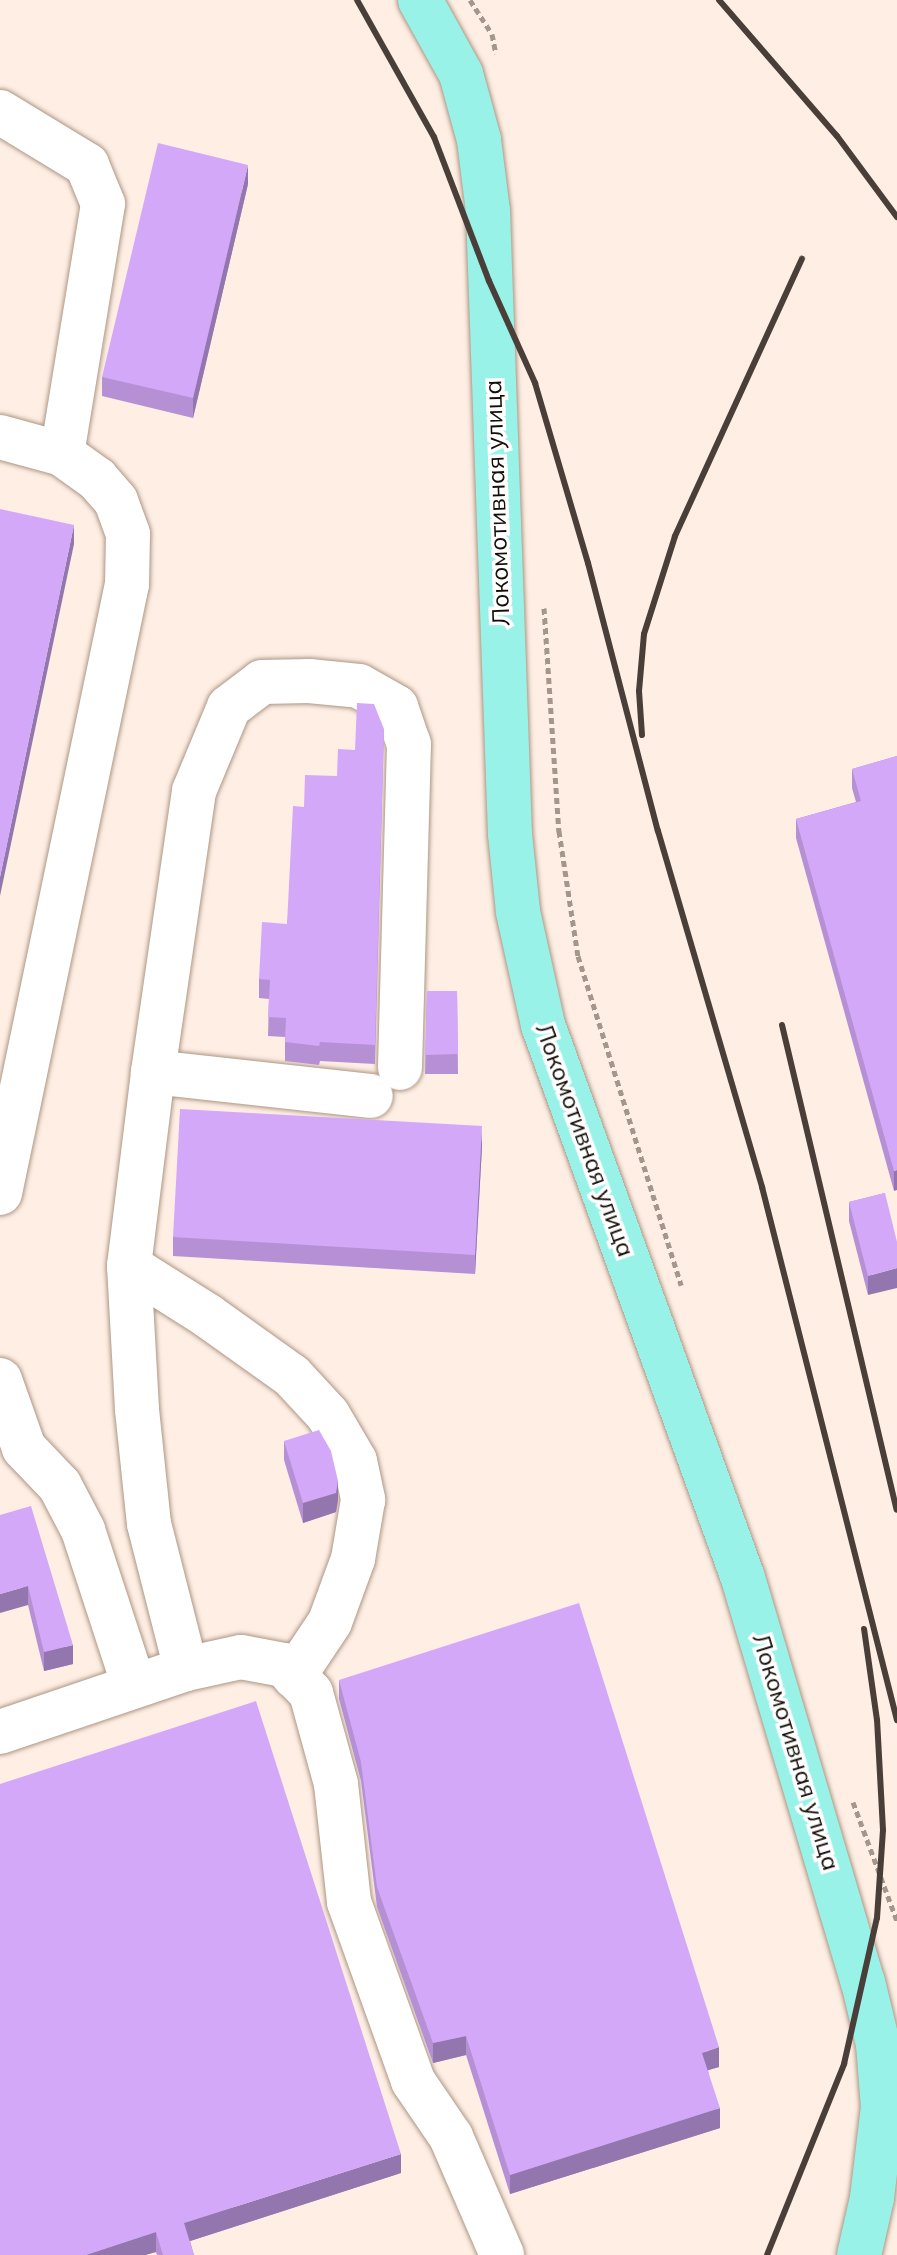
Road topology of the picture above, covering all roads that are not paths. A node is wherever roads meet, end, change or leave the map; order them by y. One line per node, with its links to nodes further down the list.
1 (420, 0): 14 (main road, Локомотивная улица)
2 (0, 112): 4 (lane)
3 (0, 437): 4 (lane)
4 (62, 454): 6 (lane)
5 (153, 1072): 5 (lane); 7 (lane)
6 (0, 1193)
7 (129, 1266): 9 (lane); 10 (lane)
8 (0, 1380): 11 (lane)
9 (186, 1669): 10 (lane); 11 (lane)
10 (294, 1676): 13 (lane)
11 (134, 1686): 12 (lane)
12 (0, 1732)
13 (502, 2255)
14 (859, 2255)

